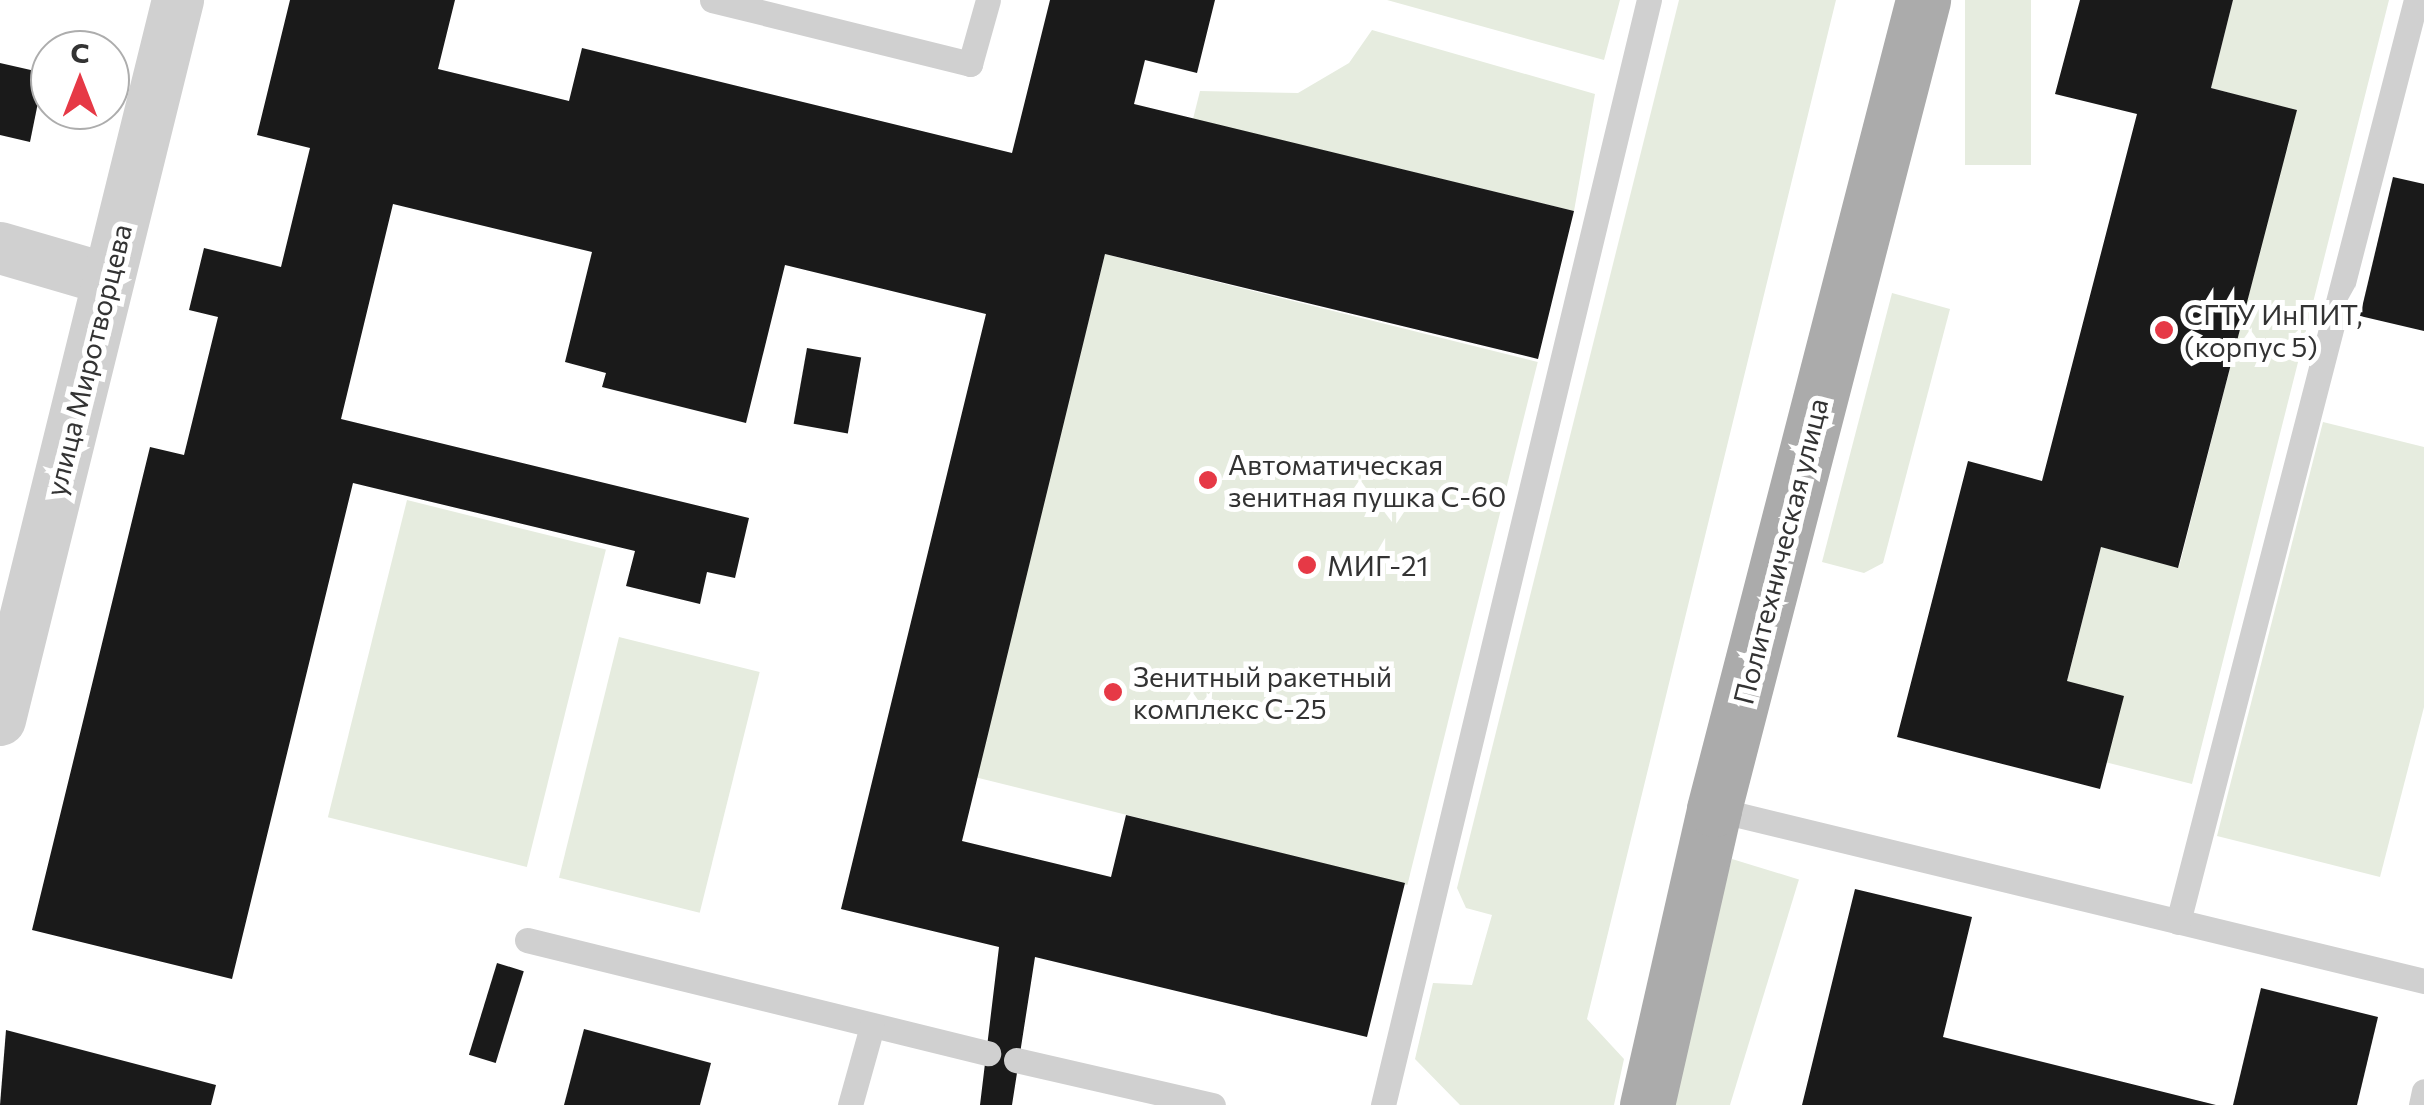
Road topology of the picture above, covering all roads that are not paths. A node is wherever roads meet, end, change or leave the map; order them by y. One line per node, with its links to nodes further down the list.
1 (178, 0): 8 (street, улица Миротворцева)
2 (712, 0): 3 (lane)
3 (988, 0)
4 (1649, 0): 20 (lane)
5 (1922, 0): 10 (main road, Политехническая улица)
6 (2416, 0): 11 (lane)
7 (0, 248): 8 (street)
8 (107, 279): 9 (street, улица Миротворцева)
9 (0, 720)
10 (1714, 808): 11 (lane); 21 (main road, Политехническая улица)
11 (2178, 922): 13 (lane)
12 (527, 940): 14 (lane)
13 (2424, 981)
14 (872, 1026): 15 (lane); 18 (lane)
15 (988, 1053)
16 (1016, 1060): 19 (lane)
17 (2424, 1090): 22 (lane)
18 (850, 1105)
19 (1213, 1105)
20 (1383, 1105)
21 (1646, 1105)
22 (2421, 1105)

